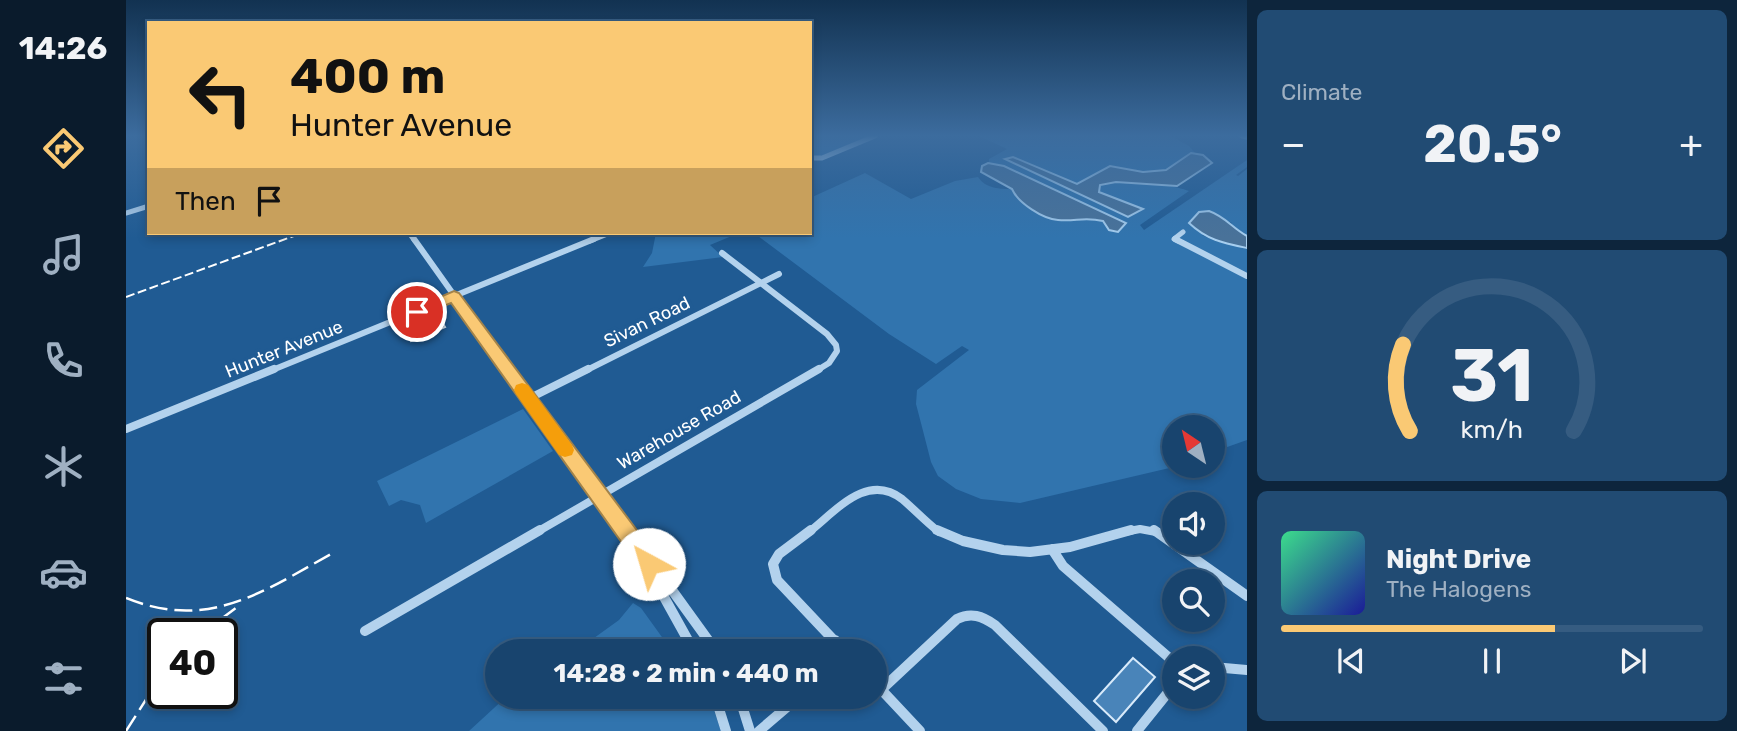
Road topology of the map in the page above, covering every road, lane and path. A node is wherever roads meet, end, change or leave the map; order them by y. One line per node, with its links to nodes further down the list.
1 (147, 207): 2 (street)
2 (126, 212)
3 (1183, 232): 8 (street)
4 (410, 235): 10 (street)
5 (605, 235): 10 (street, Hunter Avenue)
6 (722, 253): 9 (street, Warehouse Road)
7 (779, 274): 9 (street, Sivan Road)
8 (1247, 276)
9 (761, 283): 11 (street, Sivan Road); 13 (street, Warehouse Road)
10 (454, 296): 11 (street); 12 (street, Hunter Avenue)
11 (528, 399): 13 (street)
12 (126, 429)
13 (598, 495): 15 (street); 18 (street, Warehouse Road)
14 (1052, 549): 16 (street); 22 (street); 23 (street)
15 (639, 552): 17 (street); 19 (street)
16 (1247, 596)
17 (677, 618): 19 (street); 20 (street)
18 (365, 631)
19 (706, 635): 21 (street)
20 (688, 639)
21 (708, 639)
22 (834, 639)
23 (1162, 652)
24 (1225, 668): 25 (street)
25 (1247, 670)
26 (887, 679): 37 (street)
27 (887, 696): 36 (street)
28 (1162, 700): 38 (street)
29 (719, 709): 33 (street)
30 (742, 709): 34 (street)
31 (784, 709): 32 (street)
32 (782, 711): 35 (street)
33 (726, 731)
34 (750, 731)
35 (760, 731)
36 (920, 731)
37 (1103, 731)
38 (1137, 731)

